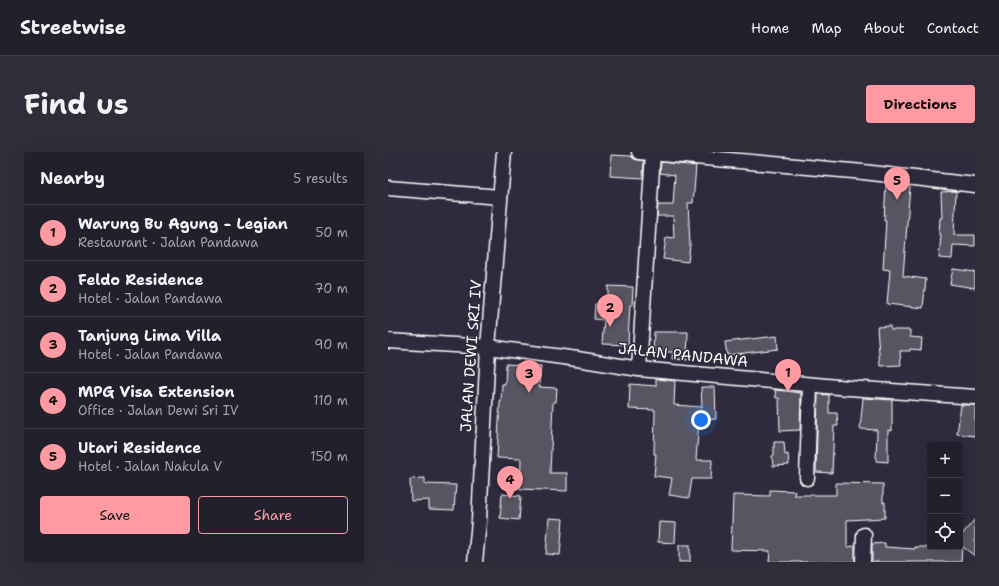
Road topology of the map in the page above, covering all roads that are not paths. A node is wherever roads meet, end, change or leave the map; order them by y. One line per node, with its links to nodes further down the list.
1 (504, 152): 6 (street, JALAN DEWI SRI IV)
2 (638, 152): 3 (street)
3 (653, 153): 4 (street); 9 (street)
4 (975, 185)
5 (388, 188): 6 (street)
6 (500, 197): 8 (street, JALAN DEWI SRI IV)
7 (388, 341): 8 (street, JALAN PANDAWA)
8 (488, 347): 9 (street, JALAN PANDAWA); 14 (street, JALAN DEWI SRI IV)
9 (639, 370): 10 (street, JALAN PANDAWA)
10 (810, 385): 11 (street, JALAN PANDAWA); 12 (street)
11 (975, 397)
12 (807, 478)
13 (864, 535): 15 (street)
14 (475, 562)
15 (862, 562)

